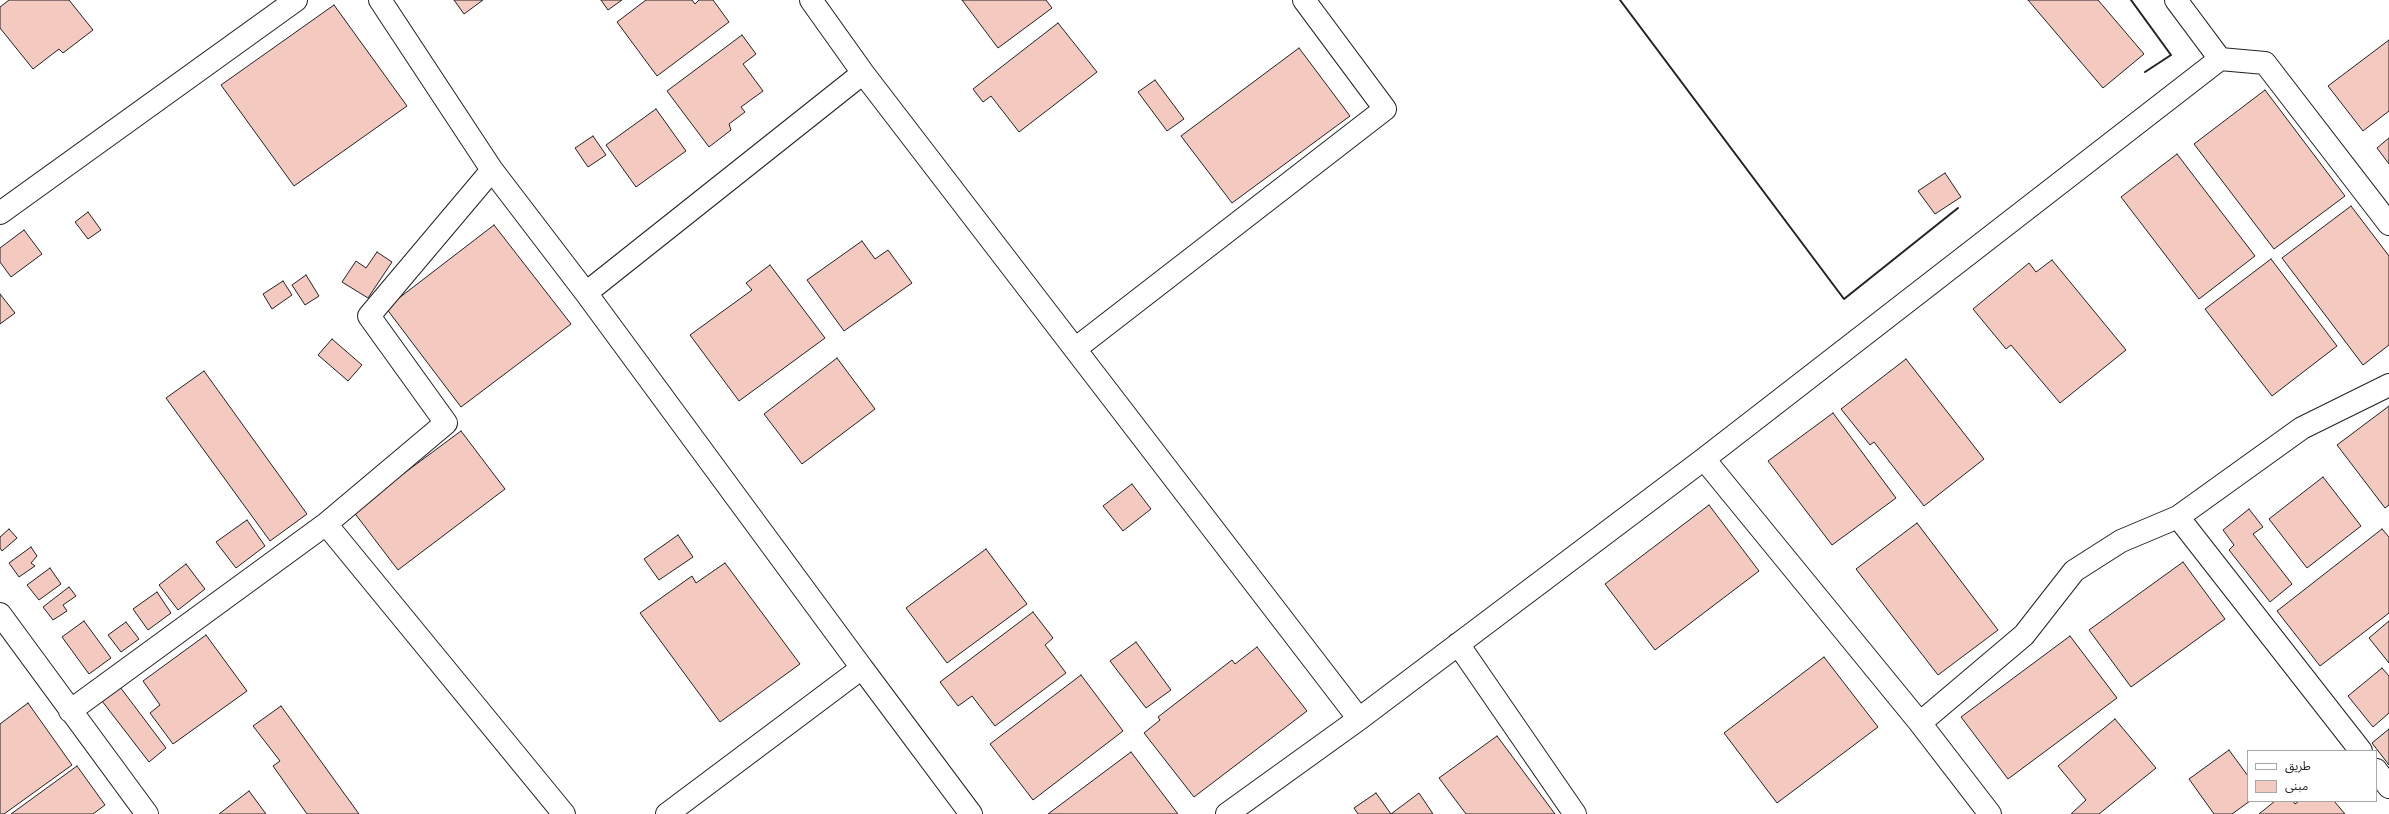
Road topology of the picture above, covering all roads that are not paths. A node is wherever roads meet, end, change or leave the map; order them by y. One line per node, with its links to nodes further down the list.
1 (296, 0): 9 (street)
2 (380, 0): 8 (street)
3 (811, 0): 7 (street)
4 (1304, 0): 12 (street)
5 (2176, 0): 6 (street)
6 (2220, 58): 10 (street); 14 (street)
7 (864, 73): 11 (street); 12 (street)
8 (492, 170): 11 (street); 16 (street)
9 (0, 213)
10 (2389, 224)
11 (586, 293): 19 (street)
12 (1075, 349): 21 (street)
13 (2389, 385): 15 (street)
14 (1704, 459): 18 (street); 22 (street)
15 (2178, 517): 22 (street); 23 (street)
16 (326, 524): 20 (street); 27 (street)
17 (0, 614): 20 (street)
18 (1458, 644): 21 (street); 31 (street)
19 (862, 668): 28 (street); 29 (street)
20 (70, 711): 26 (street)
21 (1359, 719): 30 (street)
22 (1920, 723): 32 (street)
23 (2360, 750)
24 (2377, 771): 25 (street)
25 (2389, 787)
26 (147, 814)
27 (564, 814)
28 (667, 814)
29 (970, 814)
30 (1227, 814)
31 (1575, 814)
32 (1990, 814)

